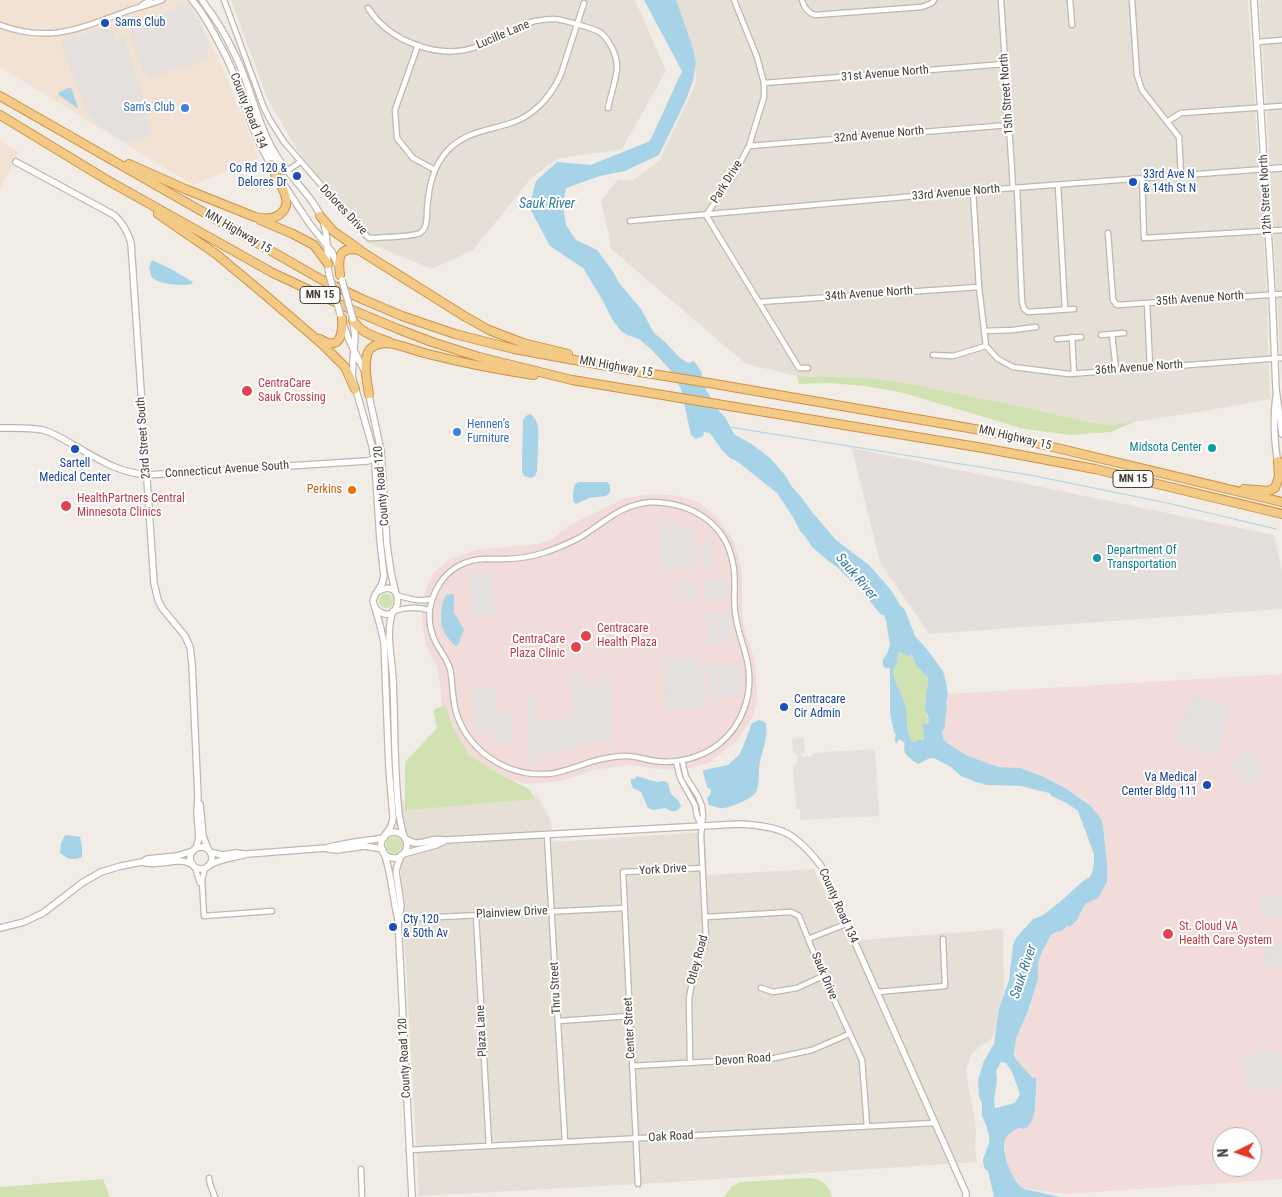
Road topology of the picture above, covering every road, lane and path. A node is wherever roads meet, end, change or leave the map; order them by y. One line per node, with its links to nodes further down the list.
1 (150, 0): 14 (street)
2 (162, 0): 14 (street)
3 (192, 0): 24 (street, County Road 134)
4 (202, 0): 40 (street, County Road 134)
5 (224, 0): 35 (street, Dolores Drive)
6 (734, 0): 23 (street, Park Drive)
7 (802, 0): 8 (street)
8 (934, 0)
9 (1001, 0): 22 (street, 15th Street North)
10 (1070, 0): 17 (street)
11 (1132, 0): 30 (street)
12 (1254, 0): 20 (street, 12th Street North)
13 (584, 3): 16 (street, Dolores Drive)
14 (138, 7): 18 (street)
15 (368, 8): 21 (street, Lucille Lane)
16 (576, 24): 21 (street, Lucille Lane); 27 (street, Lucille Lane); 39 (street, Dolores Drive)
17 (1072, 25)
18 (0, 26)
19 (1282, 40): 20 (street)
20 (1257, 42): 28 (street, 12th Street North)
21 (418, 45): 39 (street)
22 (1005, 64): 23 (street, 31st Avenue North); 31 (street, 15th Street North)
23 (764, 83): 33 (street, Park Drive)
24 (237, 85): 36 (street, County Road 134); 40 (street)
25 (0, 96): 32 (highway, MN Highway 15 / MN 15)
26 (1282, 106): 28 (street)
27 (608, 108)
28 (1261, 108): 30 (street); 38 (street, 12th Street North)
29 (0, 115): 43 (highway, MN Highway 15 / MN 15)
30 (1167, 122): 41 (street)
31 (1009, 125): 33 (street, 32nd Avenue North); 45 (street, 15th Street North)
32 (81, 142): 47 (highway); 86 (highway, MN Highway 15 / MN 15)
33 (749, 146): 48 (street, Park Drive)
34 (16, 162): 98 (street, 23rd Street South)
35 (300, 162): 39 (street, Dolores Drive); 40 (street)
36 (271, 164): 47 (highway); 54 (street, County Road 134)
37 (1282, 168): 38 (street, 33rd Avenue North)
38 (1264, 169): 41 (street, 33rd Avenue North); 52 (street, 12th Street North)
39 (435, 170)
40 (287, 171): 49 (street, County Road 134)
41 (1181, 175): 42 (street, 33rd Avenue North)
42 (1142, 178): 44 (street, 33rd Avenue North); 52 (street)
43 (107, 180): 69 (highway); 88 (highway, MN Highway 15 / MN 15)
44 (1058, 185): 45 (street, 33rd Avenue North); 65 (street)
45 (1015, 188): 46 (street, 33rd Avenue North); 65 (street, 15th Street North)
46 (973, 191): 48 (street, 33rd Avenue North); 59 (street)
47 (236, 209): 56 (highway)
48 (706, 214): 50 (street, 33rd Avenue North); 62 (street, Park Drive)
49 (320, 216): 54 (street, County Road 134); 55 (highway)
50 (630, 221)
51 (1282, 230): 52 (street)
52 (1268, 231): 60 (street, 12th Street North)
53 (1108, 233): 63 (street, 35th Avenue North)
54 (326, 244): 56 (street, County Road 134); 58 (street, County Road 134)
55 (364, 252): 58 (highway); 86 (highway)
56 (328, 264): 57 (street, County Road 134)
57 (330, 274): 66 (street, County Road 120, bridge)
58 (341, 278): 67 (street, County Road 120, bridge)
59 (979, 287): 62 (street, 34th Avenue North); 70 (street)
60 (1272, 294): 61 (street, 35th Avenue North); 63 (street, 35th Avenue North); 81 (street, 12th Street North)
61 (1282, 294)
62 (759, 302): 84 (street, Park Drive)
63 (1147, 303): 83 (street)
64 (1074, 308): 65 (street)
65 (1065, 309)
66 (341, 316): 69 (highway); 79 (street, County Road 120)
67 (353, 320): 77 (highway); 79 (street, County Road 120)
68 (1036, 327): 70 (street)
69 (306, 330): 89 (highway)
70 (984, 331): 78 (street)
71 (1124, 333): 72 (street)
72 (1112, 334): 73 (street); 85 (street)
73 (1101, 335)
74 (1072, 337): 75 (street); 76 (street); 87 (street)
75 (1081, 337)
76 (1057, 339)
77 (400, 345): 88 (highway); 91 (highway)
78 (986, 346): 80 (street); 87 (street, 36th Avenue North)
79 (354, 350): 89 (street, County Road 120); 91 (street, County Road 120)
80 (933, 355)
81 (1275, 358): 82 (street, 36th Avenue North); 83 (street, 36th Avenue North); 90 (street, 12th Street North)
82 (1282, 358)
83 (1150, 367): 85 (street, 36th Avenue North)
84 (808, 368)
85 (1116, 370): 87 (street, 36th Avenue North)
86 (640, 372): 99 (highway, MN Highway 15 / MN 15)
87 (1074, 374)
88 (576, 381): 102 (highway, MN Highway 15 / MN 15)
89 (355, 389): 96 (street, County Road 120)
90 (1276, 389): 92 (street, 12th Street North); 93 (street, 12th Street North)
91 (369, 394): 104 (street, County Road 120)
92 (1273, 420): 93 (street); 97 (street, 12th Street North)
93 (1281, 420): 95 (street, 12th Street North)
94 (0, 428): 98 (street, Connecticut Avenue South)
95 (1282, 434)
96 (374, 460): 98 (street, Connecticut Avenue South); 103 (street, County Road 120)
97 (1278, 461): 99 (highway); 100 (street, 12th Street North)
98 (147, 475): 111 (street, 23rd Street South)
99 (1183, 478): 101 (highway, MN Highway 15 / MN 15)
100 (1282, 486)
101 (1282, 502)
102 (1282, 514)
103 (377, 592): 104 (street); 106 (street)
104 (397, 595): 105 (street); 108 (street)
105 (432, 599): 107 (street); 109 (street)
106 (375, 608): 108 (street); 114 (street)
107 (429, 610): 108 (street); 110 (street)
108 (393, 611): 115 (street)
109 (682, 760): 110 (street); 112 (street)
110 (676, 762): 112 (street)
111 (198, 797): 119 (street, 23rd Street South); 120 (street, 23rd Street South)
112 (701, 827): 113 (street, County Road 134); 126 (street, Otley Road); 135 (street, County Road 134)
113 (547, 835): 116 (street, County Road 134); 131 (street, Thru Street)
114 (384, 837): 115 (street); 117 (street); 118 (street)
115 (405, 838): 116 (street, County Road 134); 122 (street)
116 (446, 840): 122 (street, County Road 134)
117 (326, 848): 118 (street); 121 (street)
118 (382, 849): 122 (street); 134 (street, County Road 120)
119 (194, 850): 120 (street); 123 (street); 124 (street)
120 (210, 852): 121 (street); 125 (street)
121 (247, 854): 125 (street)
122 (402, 855): 134 (street, County Road 120)
123 (142, 862): 124 (street); 136 (street)
124 (194, 866): 125 (street); 128 (street)
125 (206, 867): 128 (street)
126 (702, 868): 127 (street, York Drive); 133 (street, Otley Road)
127 (623, 872): 129 (street, Center Street)
128 (203, 894): 130 (street)
129 (625, 908): 131 (street, Plainview Drive); 142 (street, Center Street)
130 (272, 911)
131 (552, 911): 132 (street, Plainview Drive); 143 (street, Thru Street)
132 (476, 915): 134 (street, Plainview Drive); 151 (street, Plaza Lane)
133 (706, 917): 138 (street, Sauk Drive); 145 (street, Otley Road)
134 (398, 918): 152 (street, County Road 120)
135 (846, 924): 138 (street); 141 (street, County Road 134)
136 (0, 928)
137 (942, 938): 141 (street)
138 (808, 939): 139 (street, Sauk Drive)
139 (823, 976): 140 (street); 144 (street, Sauk Drive)
140 (761, 988)
141 (877, 992): 147 (street, County Road 134)
142 (630, 1016): 143 (street); 146 (street, Center Street)
143 (558, 1021): 150 (street, Thru Street)
144 (849, 1034): 145 (street, Devon Road); 148 (street, Sauk Drive)
145 (690, 1064): 146 (street, Devon Road)
146 (632, 1066): 149 (street, Center Street)
147 (934, 1123): 148 (street, Oak Road); 156 (street, County Road 134)
148 (867, 1126): 149 (street, Oak Road)
149 (636, 1138): 150 (street, Oak Road); 155 (street, Center Street)
150 (564, 1142): 151 (street, Oak Road)
151 (489, 1146): 152 (street, Oak Road)
152 (409, 1150): 159 (street, County Road 120)
153 (361, 1169): 158 (street)
154 (209, 1178): 157 (street)
155 (638, 1184)
156 (967, 1196)
157 (214, 1197)
158 (362, 1197)
159 (412, 1197)

